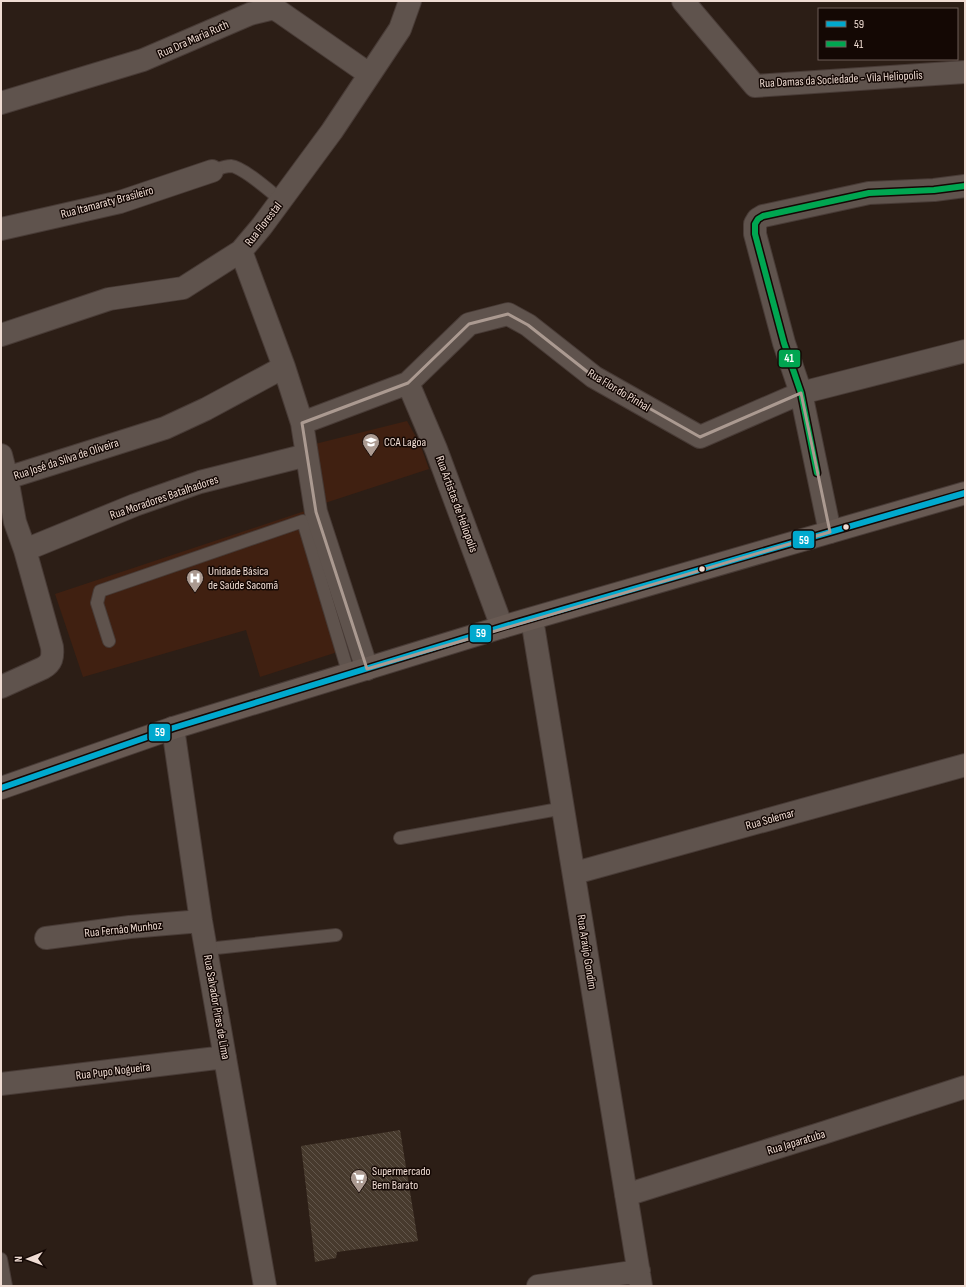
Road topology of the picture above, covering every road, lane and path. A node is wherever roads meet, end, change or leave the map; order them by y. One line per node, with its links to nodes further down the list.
1 (410, 1): 4 (street, Rua Florestal)
2 (683, 1): 3 (street, Rua Damas da Sociedade - Vila Heliopolis)
3 (965, 72)
4 (369, 74): 5 (street, Rua Dra Maria Ruth); 8 (street, Rua Florestal)
5 (1, 103)
6 (212, 171): 8 (lane); 9 (street, Rua Itamaraty Brasileiro)
7 (965, 186): 15 (street)
8 (281, 200): 10 (street, Rua Florestal)
9 (1, 229)
10 (241, 251): 11 (street, Rua Florestal); 13 (street)
11 (1, 335)
12 (965, 350): 15 (street, Rua Flor do Pinhal)
13 (284, 367): 16 (street); 19 (street, Rua José da Silva de Oliveira)
14 (408, 382): 15 (street, Rua Flor do Pinhal); 16 (street, Rua Flor do Pinhal); 24 (street, Rua Artistas de Heliopolis)
15 (801, 393): 21 (street)
16 (302, 423): 18 (street)
17 (1, 455): 19 (street)
18 (307, 455): 22 (street, Rua Moradores Batalhadores); 26 (street)
19 (7, 478): 22 (street, Rua José da Silva de Oliveira)
20 (965, 493): 21 (main road)
21 (830, 532): 23 (main road)
22 (26, 550): 27 (street, Rua José da Silva de Oliveira)
23 (532, 619): 24 (main road); 31 (street, Rua Araújo Gondim)
24 (502, 627): 26 (main road)
25 (109, 641): 26 (lane)
26 (358, 672): 28 (main road)
27 (1, 687)
28 (173, 728): 30 (main road); 34 (street, Rua Salvador Pires de Lima)
29 (965, 764): 33 (street, Rua Solemar)
30 (1, 788)
31 (564, 808): 32 (lane); 33 (street, Rua Araújo Gondim)
32 (400, 838)
33 (575, 873): 41 (street, Rua Araújo Gondim)
34 (201, 921): 36 (street, Rua Fernão Munhoz); 37 (street, Rua Salvador Pires de Lima)
35 (336, 935): 37 (lane)
36 (46, 938)
37 (207, 949): 38 (street, Rua Salvador Pires de Lima)
38 (226, 1056): 39 (street, Rua Pupo Nogueira); 45 (street, Rua Salvador Pires de Lima)
39 (1, 1084)
40 (965, 1087): 41 (street, Rua Japaratuba)
41 (626, 1195): 43 (street, Rua Araújo Gondim)
42 (1, 1259): 44 (lane)
43 (640, 1278): 46 (street)
44 (6, 1286)
45 (265, 1286)
46 (538, 1286)

